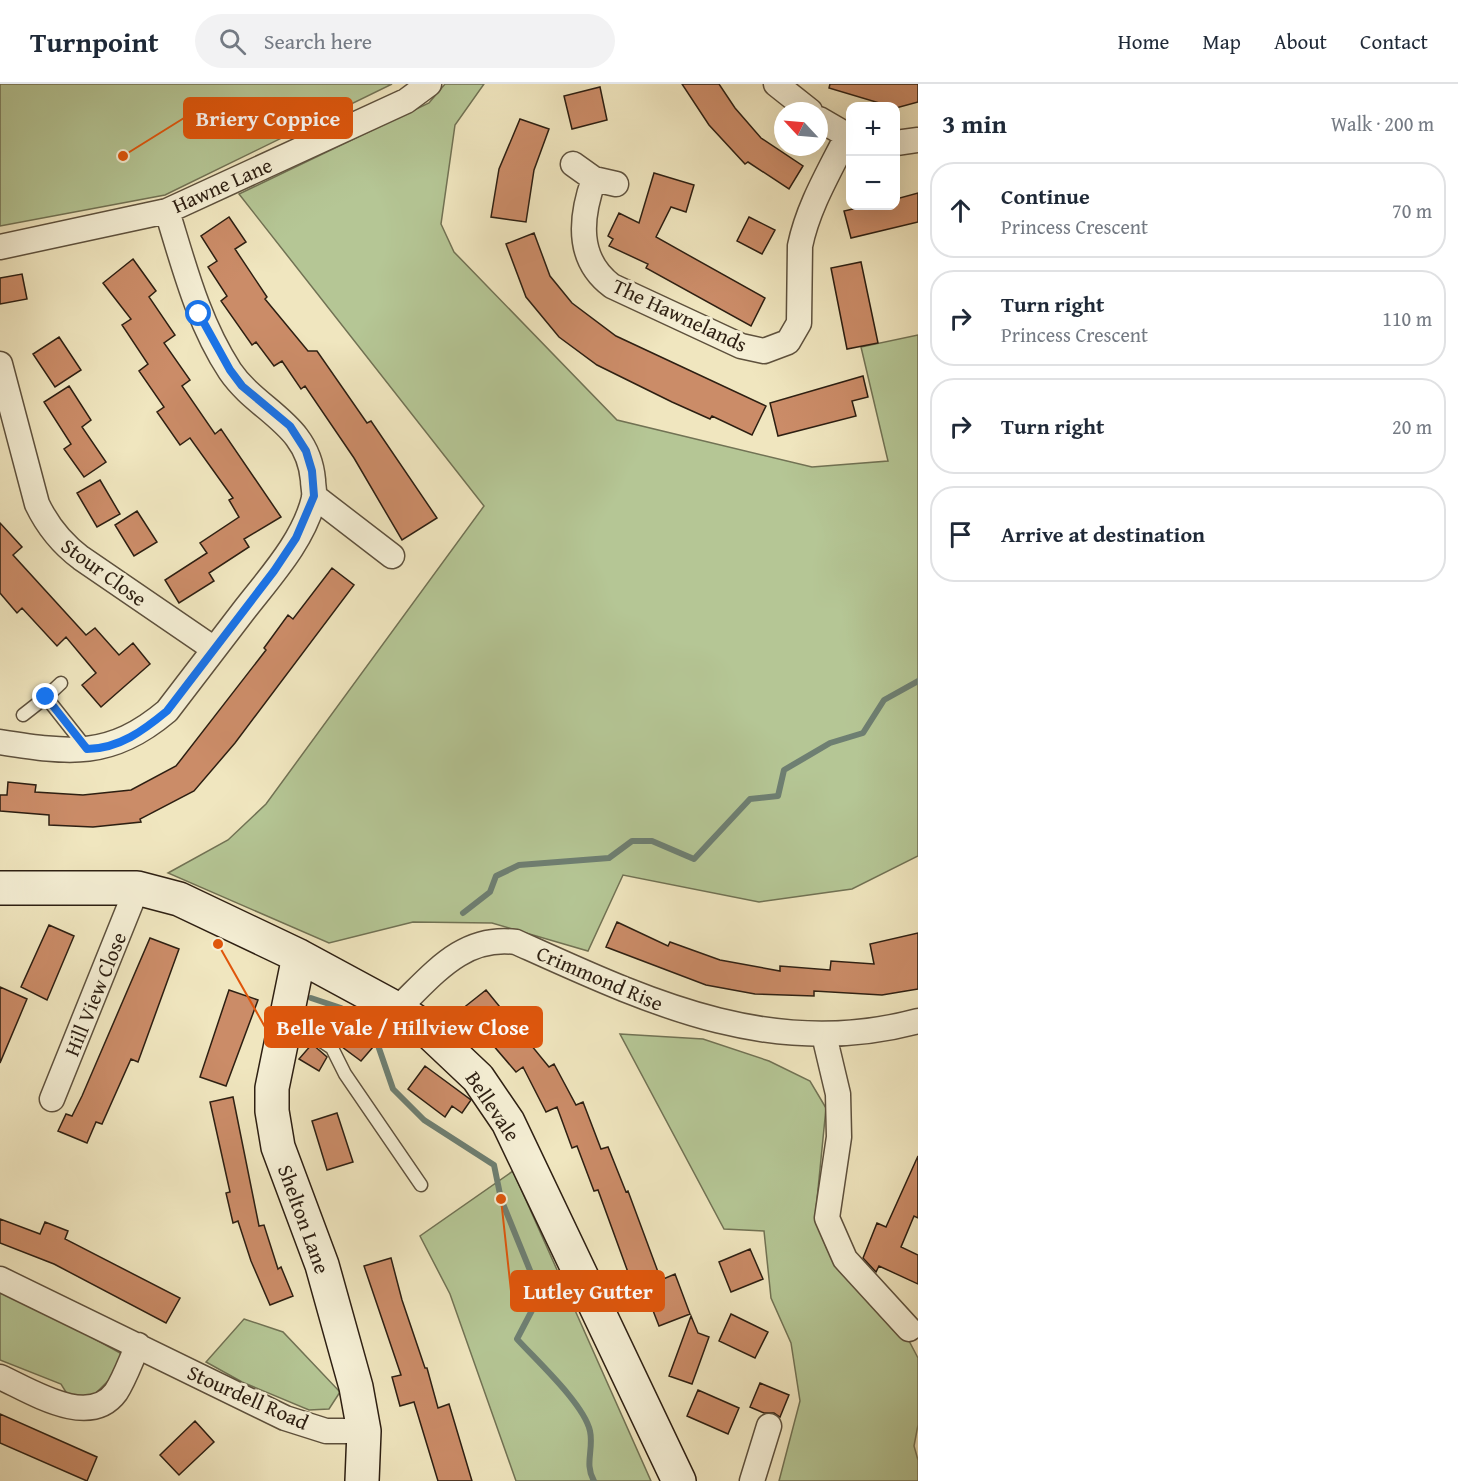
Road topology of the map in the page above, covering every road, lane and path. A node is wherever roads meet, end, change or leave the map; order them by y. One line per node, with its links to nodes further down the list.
1 (429, 84): 10 (street, Hawne Lane)
2 (776, 84): 3 (street)
3 (799, 102)
4 (828, 123): 5 (street)
5 (846, 134)
6 (918, 140): 8 (street)
7 (846, 142): 9 (street, The Hawnelands)
8 (900, 142)
9 (573, 164)
10 (167, 210): 11 (street, Hawne Lane); 13 (street)
11 (0, 247)
12 (0, 364): 15 (street, Stour Close)
13 (314, 496): 14 (street); 15 (street)
14 (392, 556)
15 (214, 649): 20 (street)
16 (61, 683): 17 (lane)
17 (46, 697): 18 (lane); 20 (lane)
18 (23, 715)
19 (0, 742): 20 (street)
20 (87, 749)
21 (0, 888): 22 (street, Bellevale)
22 (137, 888): 23 (street, Bellevale); 28 (street, Hill View Close)
23 (299, 956): 24 (street, Bellevale); 25 (street, Shelton Lane)
24 (398, 1009): 27 (street, Crimmond Rise); 37 (street, Bellevale)
25 (286, 1017): 29 (lane); 35 (street, Shelton Lane)
26 (918, 1021): 27 (street, Crimmond Rise)
27 (824, 1035): 31 (street)
28 (52, 1100)
29 (421, 1185)
30 (0, 1280): 32 (street, Stourdell Road)
31 (909, 1329)
32 (138, 1345): 33 (street); 35 (street, Stourdell Road)
33 (0, 1377)
34 (769, 1426): 38 (street)
35 (364, 1431): 36 (street, Shelton Lane)
36 (362, 1481)
37 (679, 1481)
38 (752, 1481)

